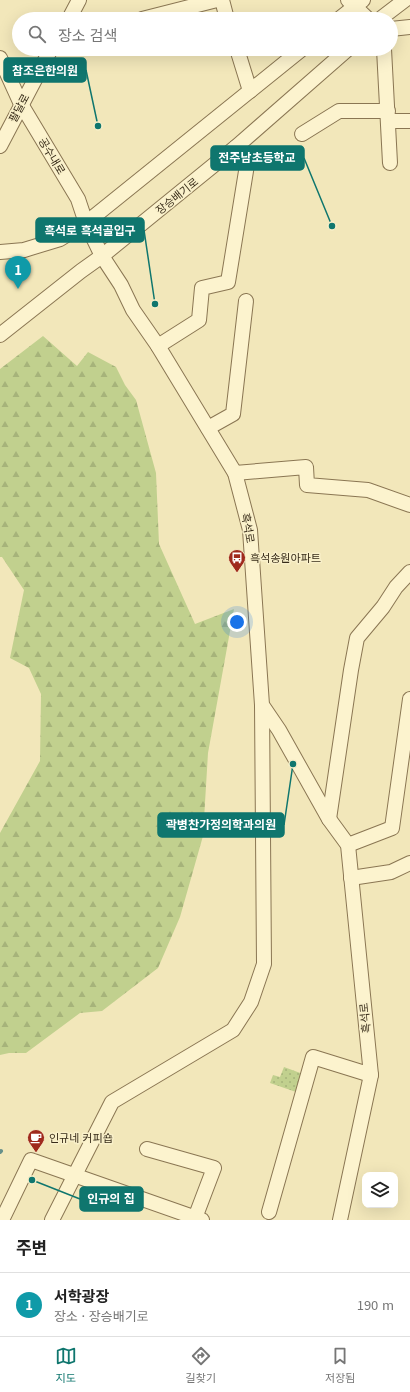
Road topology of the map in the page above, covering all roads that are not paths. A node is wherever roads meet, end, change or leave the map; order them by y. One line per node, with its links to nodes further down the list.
1 (80, 0): 6 (street)
2 (216, 0): 7 (street)
3 (222, 0): 8 (street)
4 (405, 0): 11 (street)
5 (355, 2): 9 (street); 10 (street)
6 (72, 12)
7 (169, 12)
8 (225, 12)
9 (346, 12)
10 (363, 12)
11 (389, 12)
12 (410, 27): 13 (street)
13 (398, 28)
14 (47, 56): 21 (street, 팔달로)
15 (239, 56): 20 (street)
16 (293, 56): 20 (street)
17 (340, 56): 26 (street, 장승배기로)
18 (384, 56): 22 (street)
19 (0, 58): 21 (street, 공수내로)
20 (250, 91): 28 (street)
21 (21, 104): 25 (street, 팔달로); 28 (street, 공수내로)
22 (388, 116): 23 (street); 24 (street); 27 (street)
23 (410, 121)
24 (302, 134)
25 (0, 146)
26 (236, 147): 30 (street, 장승배기로); 33 (street)
27 (390, 163)
28 (86, 223): 29 (street); 30 (street, 공수내로)
29 (0, 252)
30 (102, 256): 32 (street, 장승배기로); 33 (street, 흑석로)
31 (246, 301): 34 (street)
32 (0, 335)
33 (158, 346): 34 (street, 흑석로)
34 (208, 428): 35 (street, 흑석로)
35 (235, 473): 36 (street); 39 (street, 흑석로)
36 (410, 505)
37 (410, 572): 40 (street)
38 (410, 698): 41 (street)
39 (262, 705): 40 (street, 흑석로); 46 (street)
40 (330, 819): 41 (street, 흑석로)
41 (348, 846): 43 (street, 흑석로)
42 (410, 862): 43 (street)
43 (351, 878): 44 (street, 흑석로)
44 (371, 1075): 47 (street); 51 (street, 흑석로)
45 (147, 1149): 48 (street)
46 (75, 1176): 48 (street); 49 (street); 50 (street)
47 (269, 1212)
48 (198, 1219)
49 (2, 1220)
50 (52, 1220)
51 (340, 1220)

